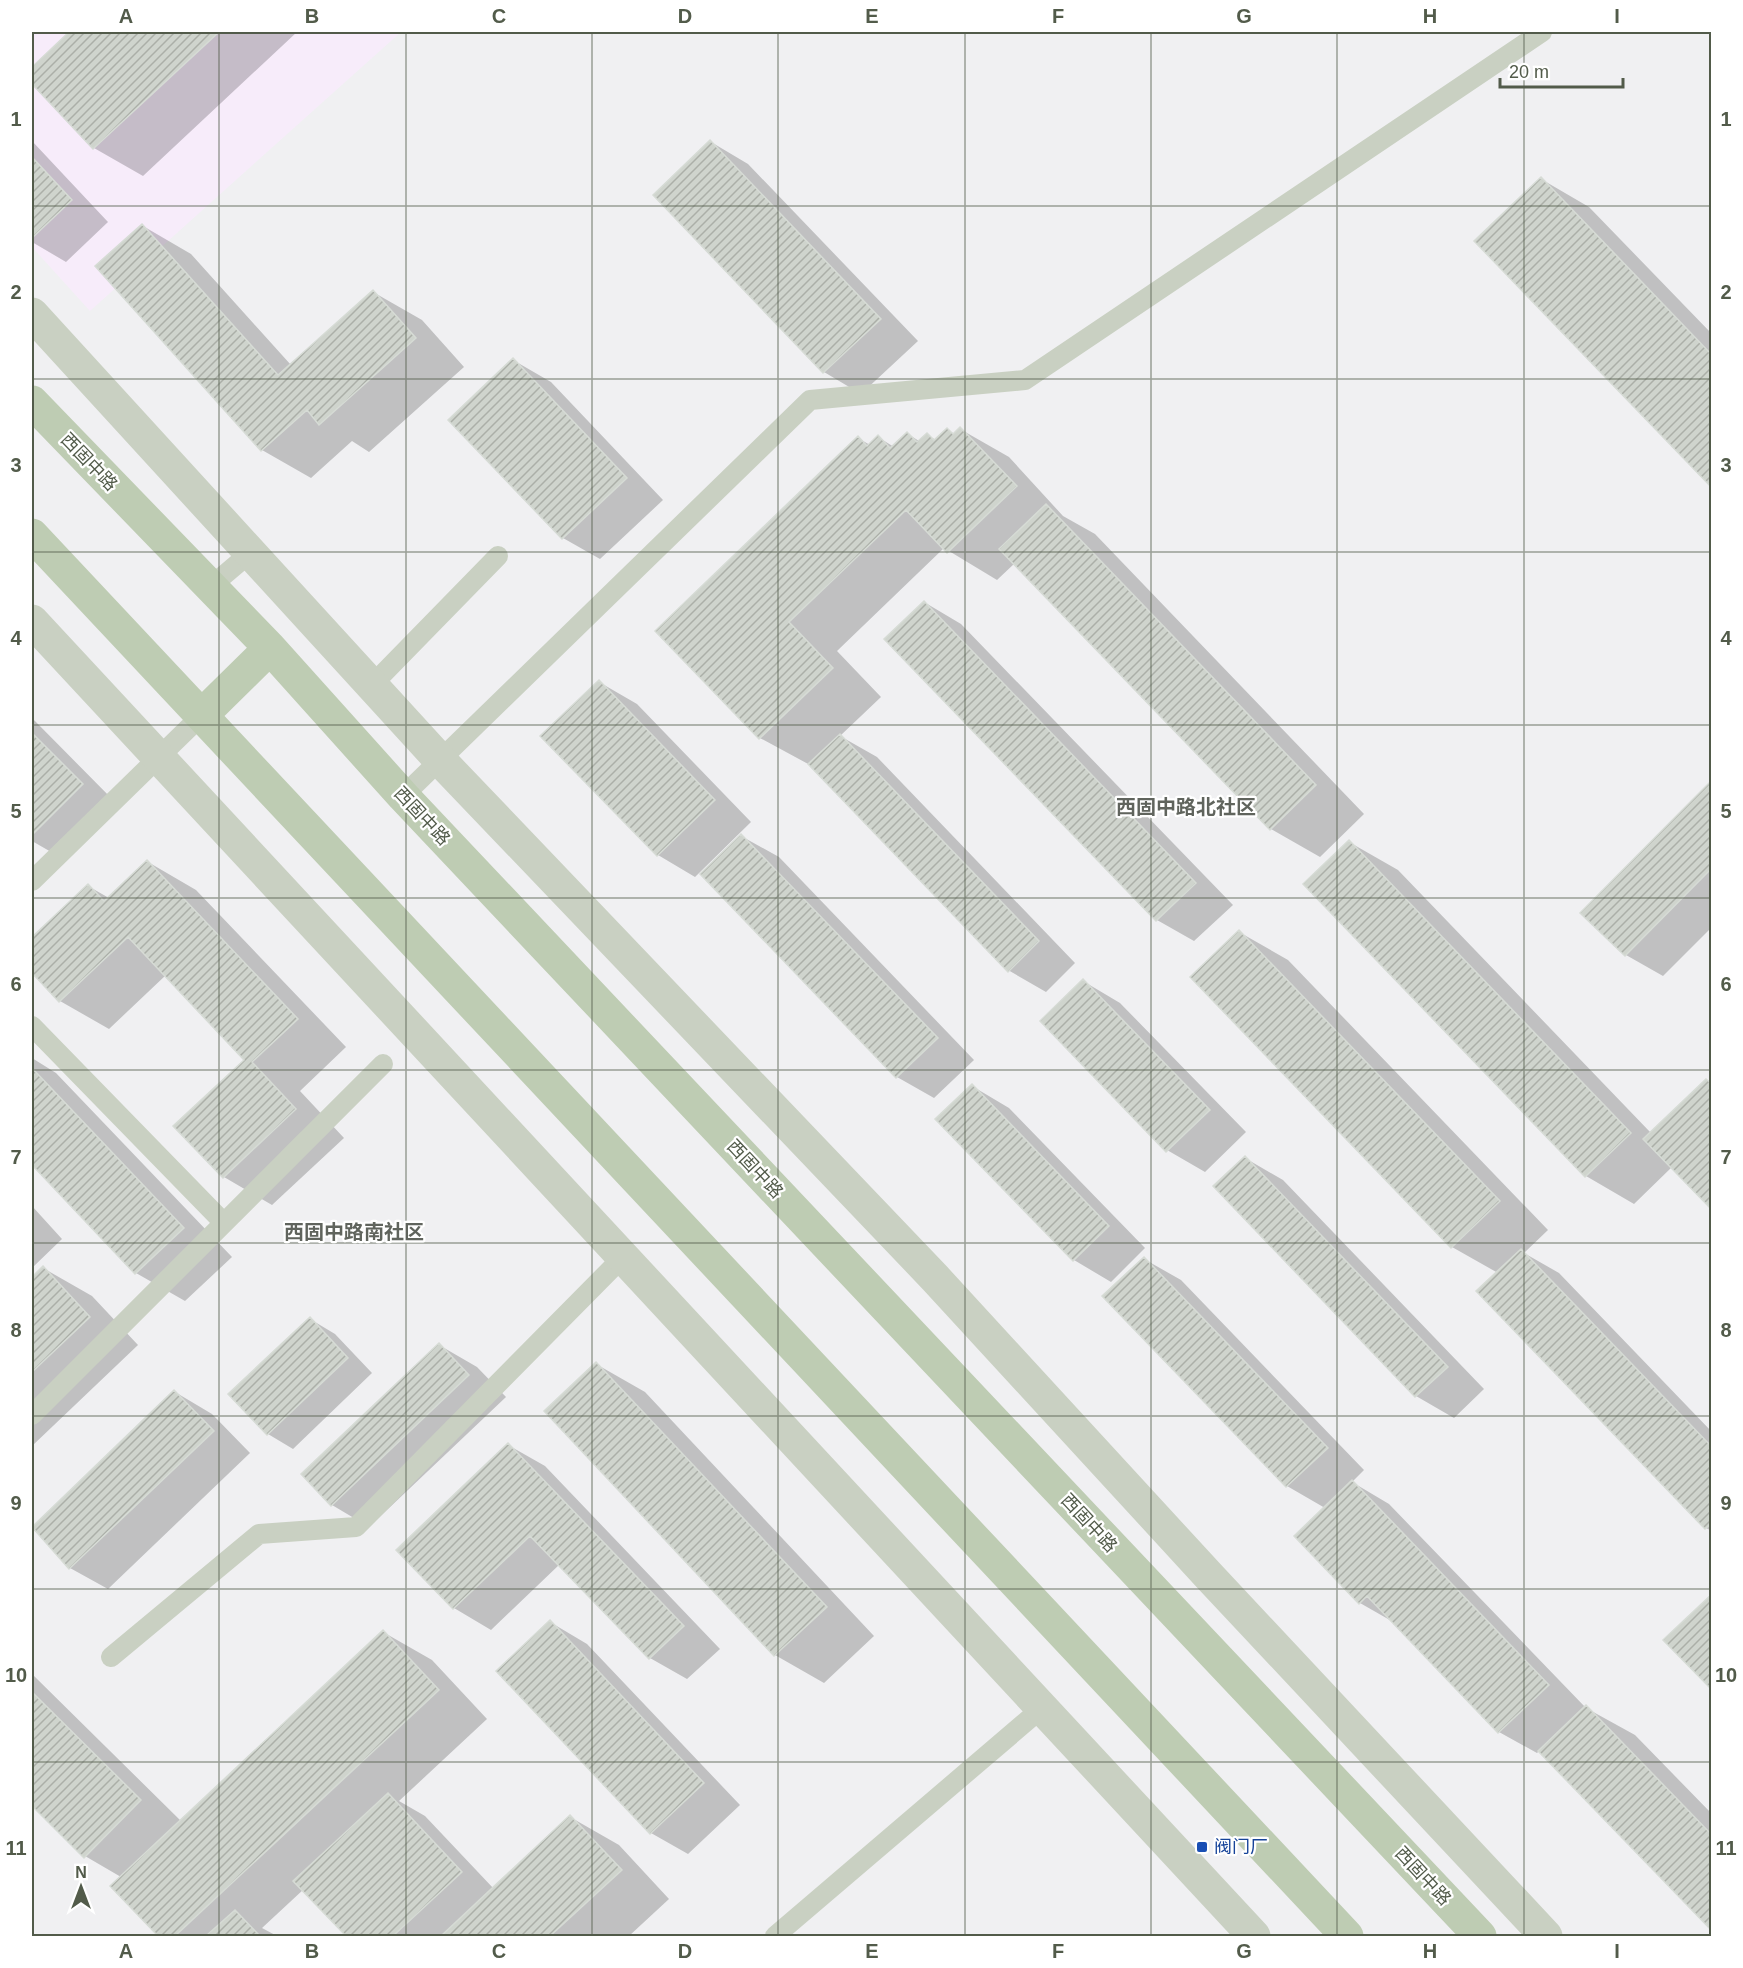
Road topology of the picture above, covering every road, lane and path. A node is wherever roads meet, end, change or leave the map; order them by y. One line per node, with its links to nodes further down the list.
1 (1542, 32): 13 (lane)
2 (32, 314): 5 (street)
3 (32, 402): 7 (main road, 西固中路)
4 (32, 535): 11 (main road)
5 (250, 553): 7 (lane); 10 (street)
6 (498, 556): 10 (lane)
7 (210, 587): 9 (main road, 西固中路)
8 (32, 621): 12 (street)
9 (270, 648): 11 (main road); 14 (main road, 西固中路)
10 (372, 685): 13 (street)
11 (202, 715): 12 (lane); 25 (main road)
12 (159, 757): 15 (lane); 19 (street)
13 (440, 760): 14 (lane); 27 (street)
14 (403, 796): 26 (main road, 西固中路)
15 (32, 881)
16 (32, 1026): 18 (lane)
17 (383, 1064): 18 (lane)
18 (224, 1223): 20 (lane)
19 (623, 1257): 21 (lane); 22 (street)
20 (32, 1415)
21 (111, 1657)
22 (1042, 1708): 23 (lane); 24 (street)
23 (775, 1936)
24 (1254, 1936)
25 (1347, 1936)
26 (1480, 1936)
27 (1546, 1936)

